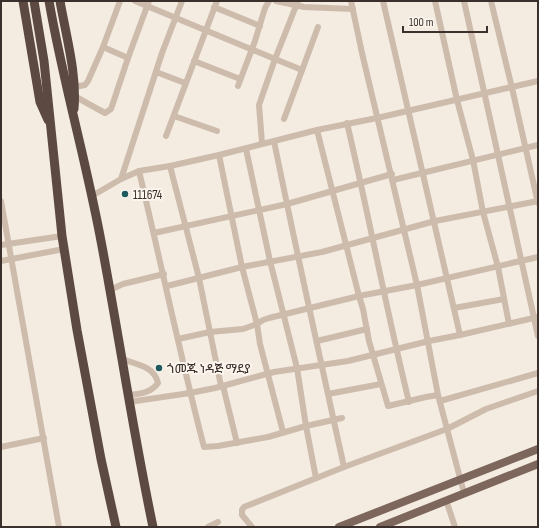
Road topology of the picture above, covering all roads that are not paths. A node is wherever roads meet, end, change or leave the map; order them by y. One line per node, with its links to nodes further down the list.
1 (23, 1): 45 (highway)
2 (34, 1): 45 (highway)
3 (49, 1): 40 (highway)
4 (60, 1): 34 (highway)
5 (120, 1): 23 (street)
6 (135, 1): 16 (street)
7 (182, 1): 19 (street)
8 (269, 1): 20 (street)
9 (276, 1): 15 (street)
10 (352, 1): 18 (street)
11 (383, 1): 39 (street)
12 (435, 1): 38 (street)
13 (464, 1): 36 (street)
14 (491, 1): 35 (street)
15 (297, 3): 18 (street); 26 (street)
16 (148, 4): 19 (street); 25 (street)
17 (215, 4): 20 (street); 22 (street)
18 (353, 9): 42 (street)
19 (176, 18): 22 (street); 29 (street)
20 (260, 26): 24 (street)
21 (318, 27): 28 (street)
22 (205, 30): 24 (street); 27 (street)
23 (102, 47): 25 (street); 34 (street)
24 (252, 49): 26 (street); 30 (street)
25 (128, 58): 37 (street)
26 (275, 59): 28 (street); 50 (street)
27 (194, 61): 30 (street); 32 (street)
28 (302, 70): 43 (street)
29 (156, 72): 32 (street); 61 (street)
30 (240, 79): 33 (street)
31 (538, 81): 35 (street)
32 (185, 83): 41 (street)
33 (238, 86)
34 (74, 87): 37 (highway)
35 (512, 88): 36 (street); 52 (street)
36 (484, 93): 38 (street); 54 (street)
37 (76, 97): 40 (highway)
38 (457, 100): 39 (street); 56 (street)
39 (409, 111): 42 (street); 59 (street)
40 (74, 116): 64 (highway)
41 (174, 116): 47 (street); 48 (street)
42 (378, 118): 44 (street); 60 (street)
43 (284, 119)
44 (347, 123): 46 (street); 62 (street)
45 (51, 126): 76 (highway)
46 (317, 130): 49 (street); 63 (street)
47 (217, 131)
48 (166, 136)
49 (274, 141): 50 (street); 67 (street)
50 (262, 143): 53 (street)
51 (538, 145): 52 (street)
52 (526, 147): 54 (street); 66 (street)
53 (246, 149): 55 (street); 69 (street)
54 (498, 154): 56 (street); 68 (street)
55 (219, 155): 57 (street); 71 (street)
56 (473, 160): 59 (street); 70 (street)
57 (170, 166): 58 (street); 73 (street)
58 (139, 171): 61 (street); 75 (street)
59 (423, 172): 60 (street); 72 (street)
60 (392, 177): 62 (street); 74 (street)
61 (121, 179): 64 (street)
62 (361, 183): 63 (street); 77 (street)
63 (332, 190): 67 (street); 79 (street)
64 (92, 196): 95 (highway)
65 (1, 201): 78 (street)
66 (538, 202): 68 (street)
67 (287, 204): 69 (street); 82 (street)
68 (510, 207): 70 (street); 87 (street)
69 (259, 209): 71 (street); 86 (street)
70 (483, 212): 72 (street); 89 (street)
71 (232, 216): 73 (street); 88 (street)
72 (435, 221): 74 (street); 92 (street)
73 (186, 226): 75 (street); 91 (street)
74 (404, 229): 77 (street); 93 (street)
75 (154, 233): 90 (street)
76 (62, 236): 78 (street); 81 (highway)
77 (372, 238): 79 (street); 96 (street)
78 (9, 244): 80 (street); 84 (street)
79 (346, 245): 82 (street); 97 (street)
80 (1, 246)
81 (64, 249): 84 (street); 144 (highway)
82 (298, 257): 86 (street); 99 (street)
83 (538, 258): 87 (street)
84 (12, 260): 85 (street); 132 (street)
85 (1, 261)
86 (270, 261): 88 (street); 101 (street)
87 (521, 261): 89 (street); 102 (street)
88 (242, 267): 91 (street); 103 (street)
89 (498, 267): 92 (street); 98 (street)
90 (164, 274): 94 (street); 95 (street)
91 (199, 278): 94 (street); 106 (street)
92 (448, 278): 93 (street); 100 (street)
93 (417, 285): 96 (street); 111 (street)
94 (167, 286): 109 (street)
95 (110, 290): 114 (highway)
96 (383, 291): 97 (street); 112 (street)
97 (359, 296): 99 (street); 105 (street)
98 (504, 299): 100 (street); 104 (street)
99 (310, 308): 101 (street); 110 (street)
100 (454, 308): 107 (street)
101 (284, 315): 103 (street); 116 (street)
102 (536, 317): 104 (street); 108 (street)
103 (257, 324): 106 (street); 117 (street)
104 (509, 324): 107 (street)
105 (367, 329): 110 (street); 113 (street)
106 (210, 332): 109 (street); 120 (street)
107 (460, 335): 111 (street)
108 (538, 336)
109 (178, 338): 122 (street)
110 (317, 341): 115 (street)
111 (429, 341): 112 (street); 125 (street)
112 (396, 349): 113 (street); 126 (street)
113 (373, 356): 115 (street); 119 (street)
114 (122, 359): 124 (highway); 124 (street)
115 (322, 364): 116 (street); 123 (street)
116 (297, 368): 117 (street); 129 (street)
117 (268, 374): 120 (street); 131 (street)
118 (538, 374): 125 (street)
119 (381, 384): 123 (street); 126 (street)
120 (222, 386): 122 (street); 133 (street)
121 (538, 391): 130 (street)
122 (190, 393): 124 (street); 133 (street)
123 (328, 394): 128 (street)
124 (129, 398): 145 (highway)
125 (439, 398): 126 (street); 130 (street)
126 (409, 402)
127 (342, 418): 128 (street)
128 (333, 420): 129 (street); 137 (street)
129 (306, 426): 131 (street); 138 (street)
130 (447, 429): 137 (street); 139 (street)
131 (283, 432): 133 (street)
132 (44, 438): 134 (street); 143 (street)
133 (237, 443)
134 (1, 447)
135 (538, 448): 139 (main road)
136 (538, 464): 140 (main road)
137 (344, 467): 138 (street)
138 (316, 478): 147 (street)
139 (460, 479): 140 (street); 148 (main road)
140 (464, 493): 141 (main road)
141 (446, 500): 149 (main road); 150 (street)
142 (218, 522): 146 (street)
143 (59, 527)
144 (116, 527)
145 (153, 527)
146 (208, 527)
147 (252, 527)
148 (339, 527)
149 (382, 527)
150 (455, 527)

